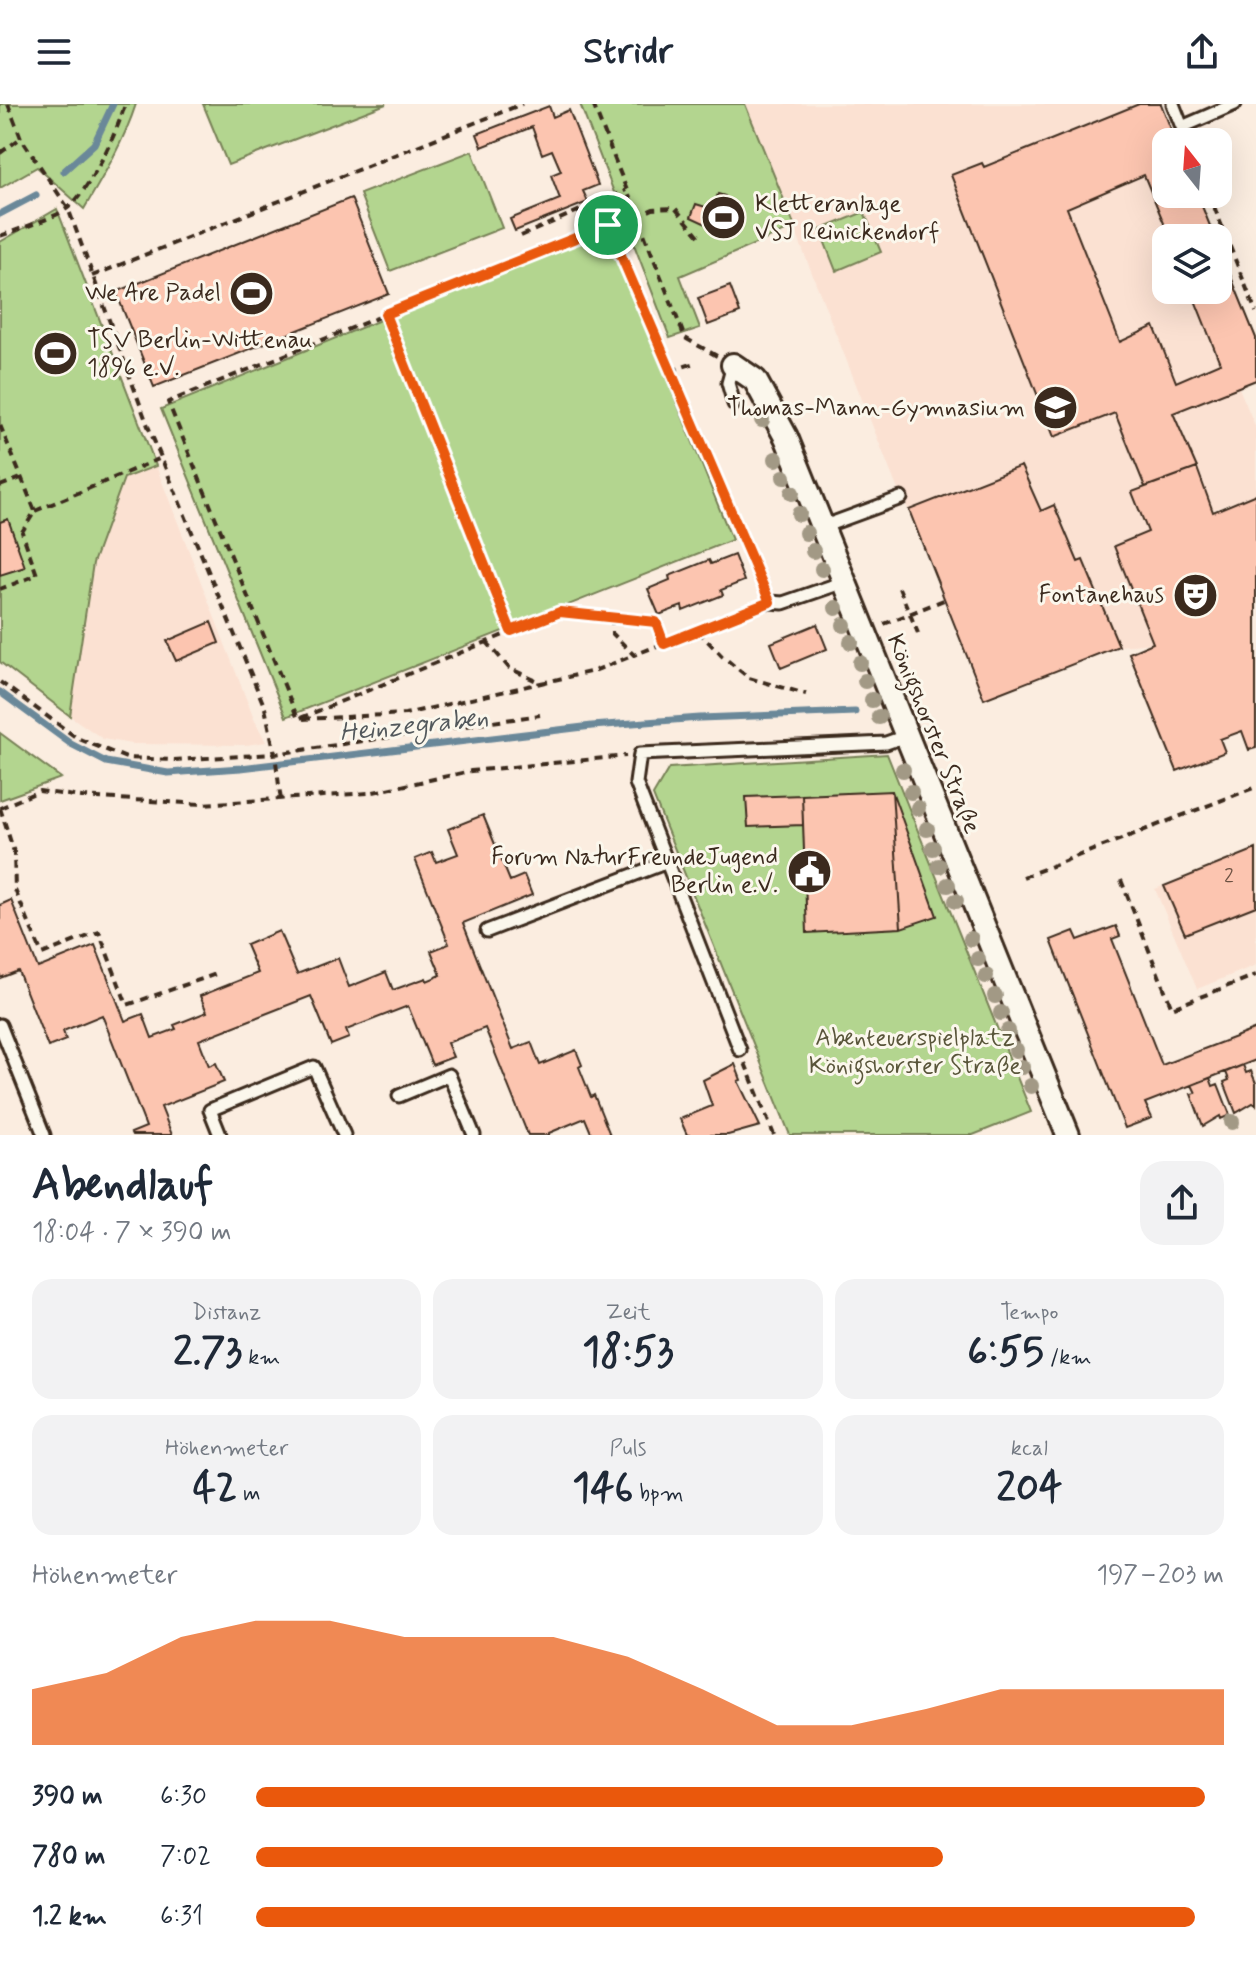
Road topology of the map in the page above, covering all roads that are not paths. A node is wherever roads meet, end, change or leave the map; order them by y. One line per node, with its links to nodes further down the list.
1 (1173, 104): 2 (lane)
2 (1235, 104)
3 (733, 365): 4 (lane); 6 (street, Königshorster Straße)
4 (734, 404)
5 (901, 498): 6 (lane)
6 (822, 527): 7 (street, Königshorster Straße)
7 (844, 582): 8 (lane); 9 (street, Königshorster Straße)
8 (770, 602)
9 (906, 736): 10 (lane); 19 (street, Königshorster Straße)
10 (667, 862): 11 (lane); 13 (lane)
11 (487, 931)
12 (0, 1025): 15 (lane)
13 (740, 1050)
14 (399, 1096): 18 (lane)
15 (44, 1135)
16 (220, 1135): 17 (lane)
17 (344, 1135)
18 (474, 1135)
19 (1068, 1135)

